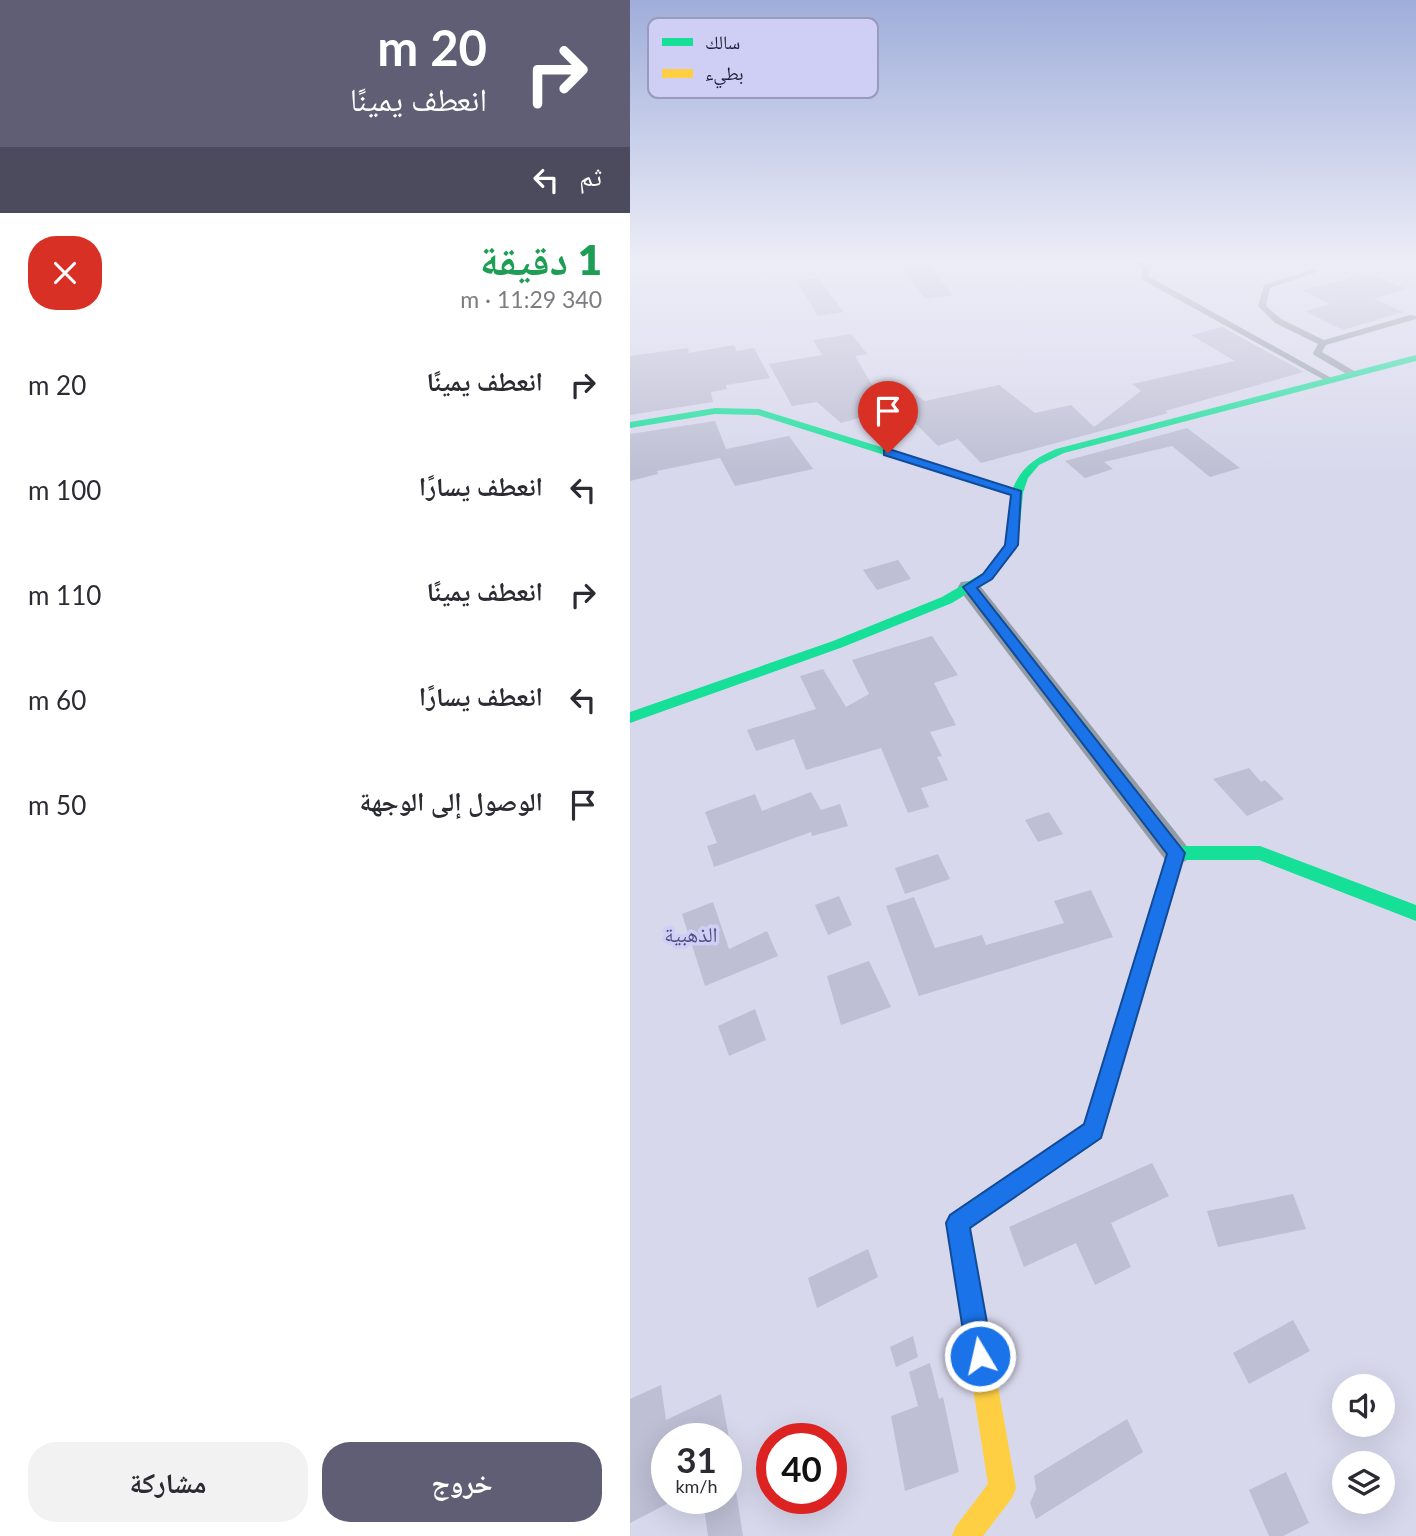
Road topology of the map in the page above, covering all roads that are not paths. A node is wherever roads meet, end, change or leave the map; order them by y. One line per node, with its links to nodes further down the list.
1 (1243, 332): 7 (lane)
2 (1299, 332): 4 (lane)
3 (1362, 332): 4 (lane)
4 (1322, 343): 6 (lane)
5 (1416, 358): 6 (street)
6 (1353, 374): 7 (street)
7 (1331, 380): 9 (street)
8 (630, 425): 9 (street)
9 (1017, 493): 10 (street)
10 (969, 587): 11 (street); 12 (street)
11 (630, 718)
12 (1176, 853): 14 (street); 15 (street)
13 (1390, 903): 14 (street)
14 (1416, 913)
15 (966, 1536)

